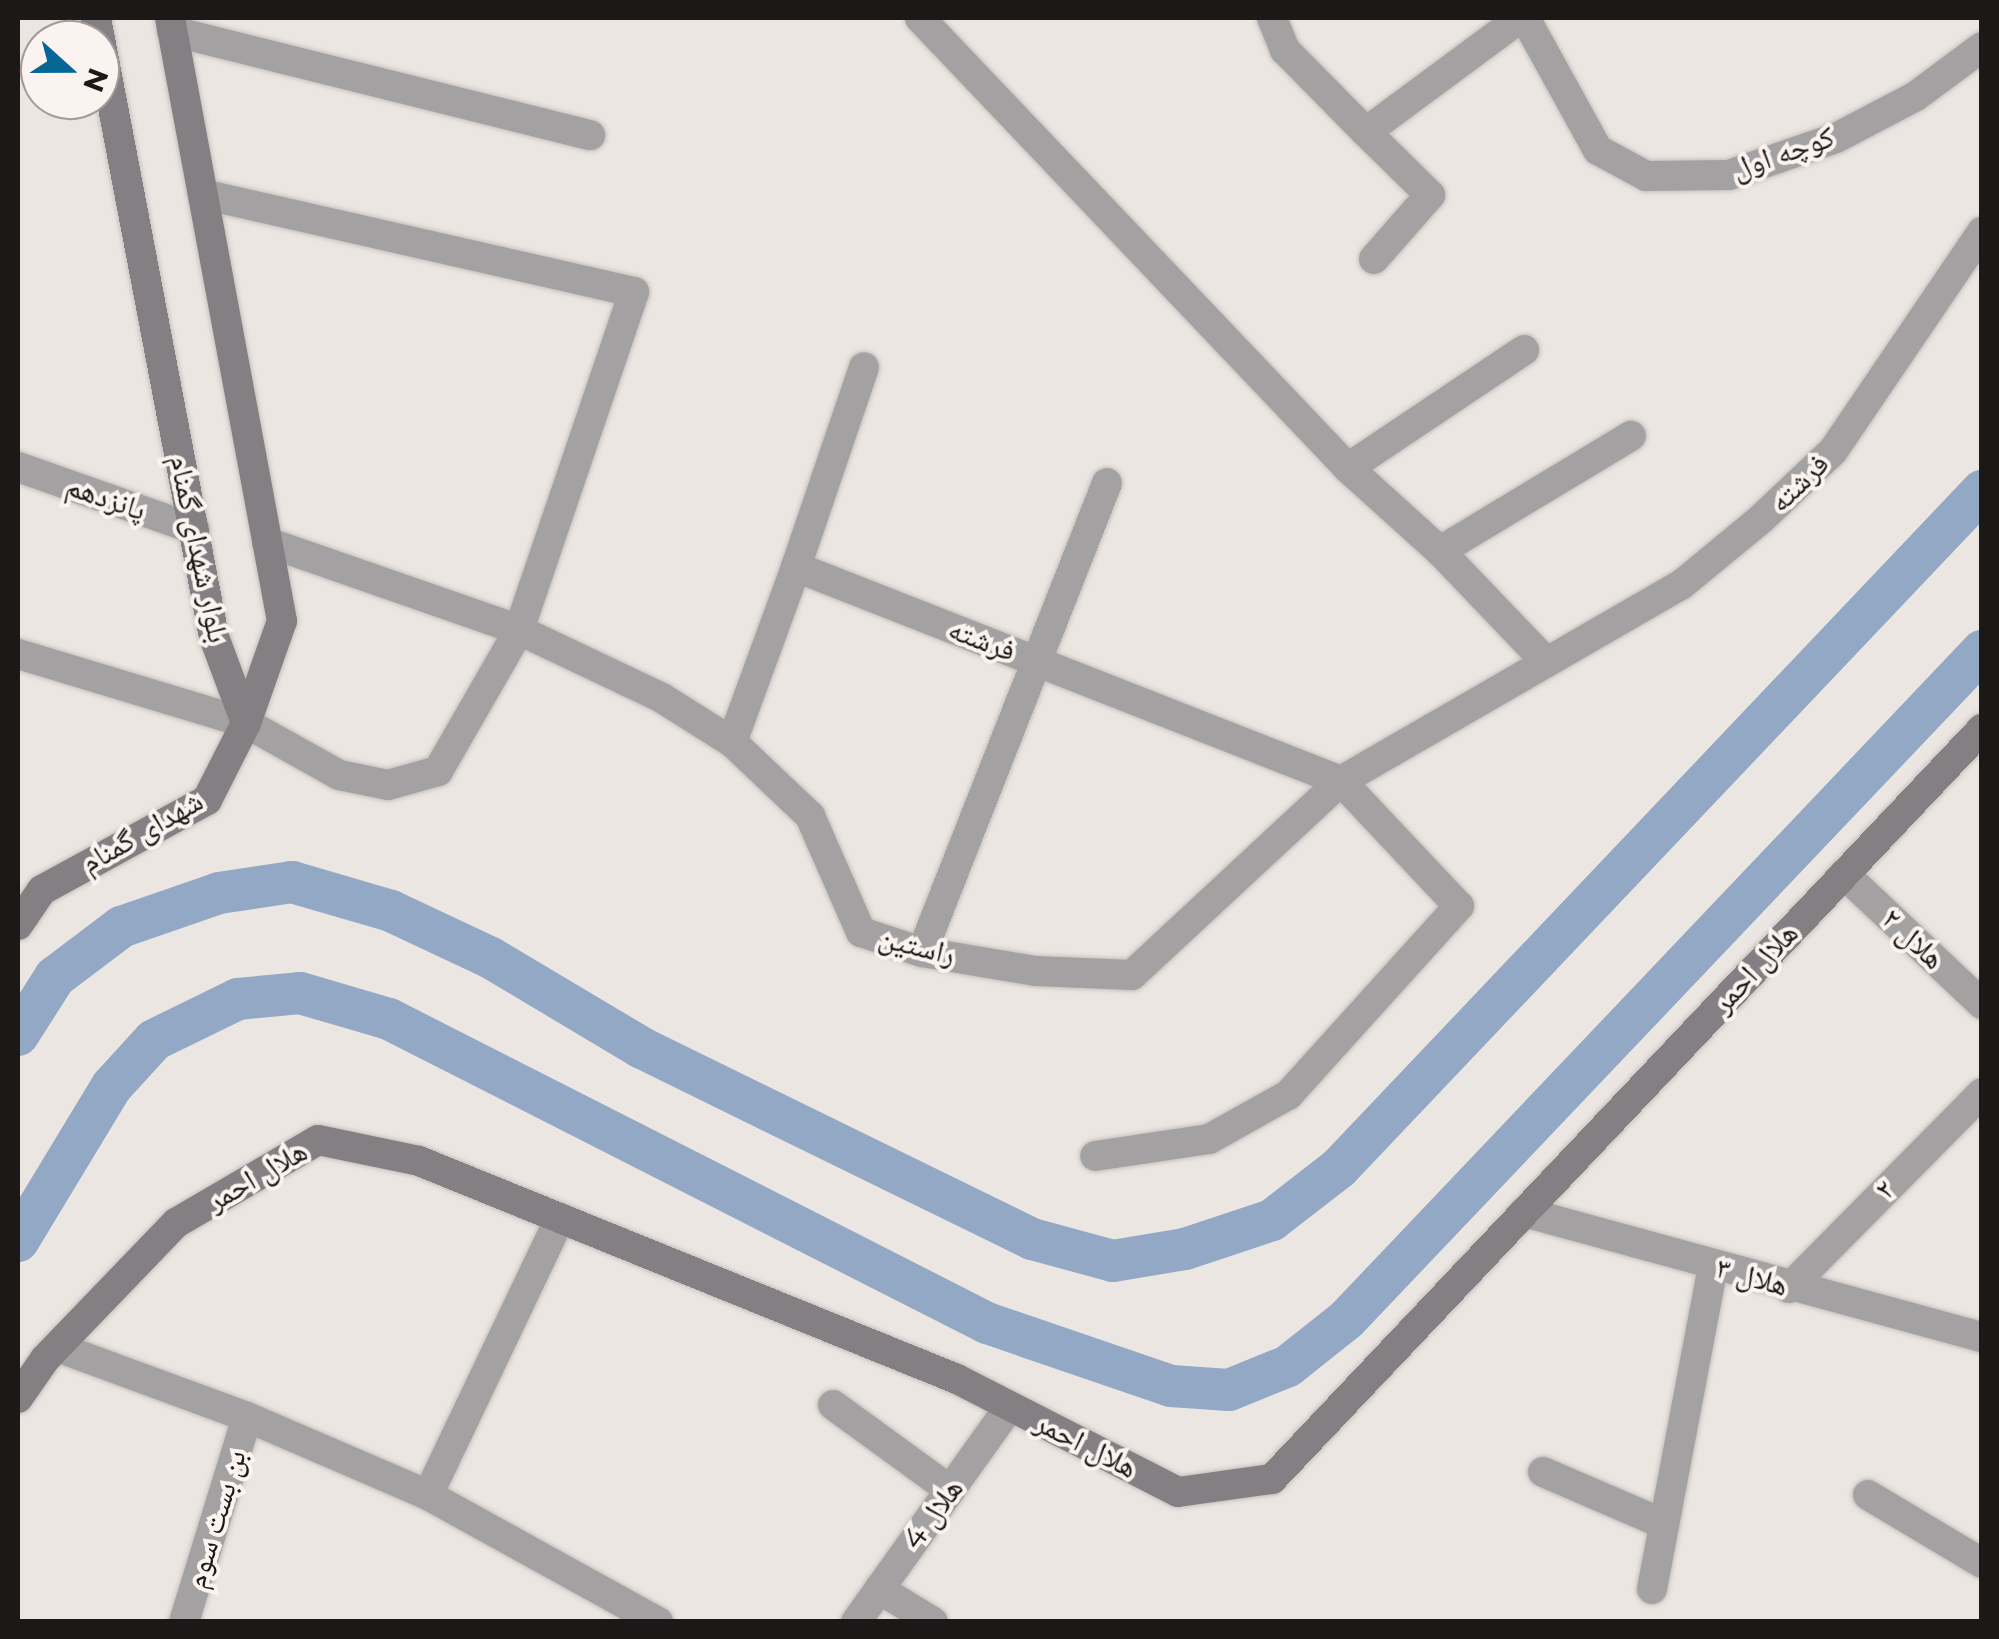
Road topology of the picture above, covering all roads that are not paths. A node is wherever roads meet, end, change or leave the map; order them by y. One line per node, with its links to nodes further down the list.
1 (96, 18): 18 (main road, بلوار شهدای گمنام)
2 (920, 18): 16 (street)
3 (1272, 18): 7 (street)
4 (1522, 18): 6 (street, کوچه اول); 7 (street)
5 (171, 24): 8 (street); 9 (main road, بلوار شهدای گمنام)
6 (1982, 47)
7 (1366, 132): 11 (street)
8 (590, 136)
9 (203, 194): 19 (main road, بلوار شهدای گمنام); 22 (street)
10 (1982, 232): 25 (street, فرشته)
11 (1374, 259)
12 (1524, 350): 16 (street)
13 (864, 367): 21 (street)
14 (1631, 436): 20 (street)
15 (18, 467): 18 (street, پانزدهم)
16 (1348, 468): 20 (street)
17 (1107, 482): 24 (street)
18 (194, 530): 26 (main road, بلوار شهدای گمنام)
19 (267, 542): 22 (street, راستین); 26 (main road, بلوار شهدای گمنام)
20 (1440, 551): 25 (street)
21 (796, 567): 24 (street, فرشته); 28 (street)
22 (520, 630): 26 (street); 28 (street, راستین)
23 (18, 654): 26 (street)
24 (1035, 661): 29 (street, فرشته); 32 (street)
25 (1545, 662): 29 (street, راستین)
26 (246, 723): 31 (main road, شهدای گمنام)
27 (1982, 729): 30 (main road, هلال احمر)
28 (732, 742): 32 (street, راستین)
29 (1341, 781): 32 (street, راستین); 35 (street)
30 (1844, 874): 33 (street, هلال ۲); 36 (main road, هلال احمر)
31 (18, 925)
32 (922, 952)
33 (1982, 1004)
34 (1982, 1093): 39 (street, ۲)
35 (1095, 1156)
36 (1524, 1212): 38 (street, هلال ۳); 44 (main road, هلال احمر)
37 (560, 1218): 41 (main road, هلال احمر); 44 (main road, هلال احمر); 49 (street)
38 (1713, 1267): 39 (street, هلال ۳); 50 (street)
39 (1789, 1288): 40 (street, هلال ۳)
40 (1982, 1337)
41 (57, 1347): 42 (main road, هلال احمر); 45 (street)
42 (18, 1398)
43 (834, 1405): 47 (street)
44 (1010, 1406): 47 (street, هلال 4)
45 (248, 1417): 49 (street); 54 (street, بن بست سوم)
46 (1543, 1472): 50 (street)
47 (950, 1490): 52 (street, هلال 4)
48 (1868, 1494): 51 (street)
49 (428, 1495): 55 (street)
50 (1664, 1524): 53 (street)
51 (1982, 1563)
52 (879, 1589): 56 (street, هلال 4); 57 (street)
53 (1652, 1589)
54 (184, 1622)
55 (658, 1622)
56 (856, 1622)
57 (934, 1622)

